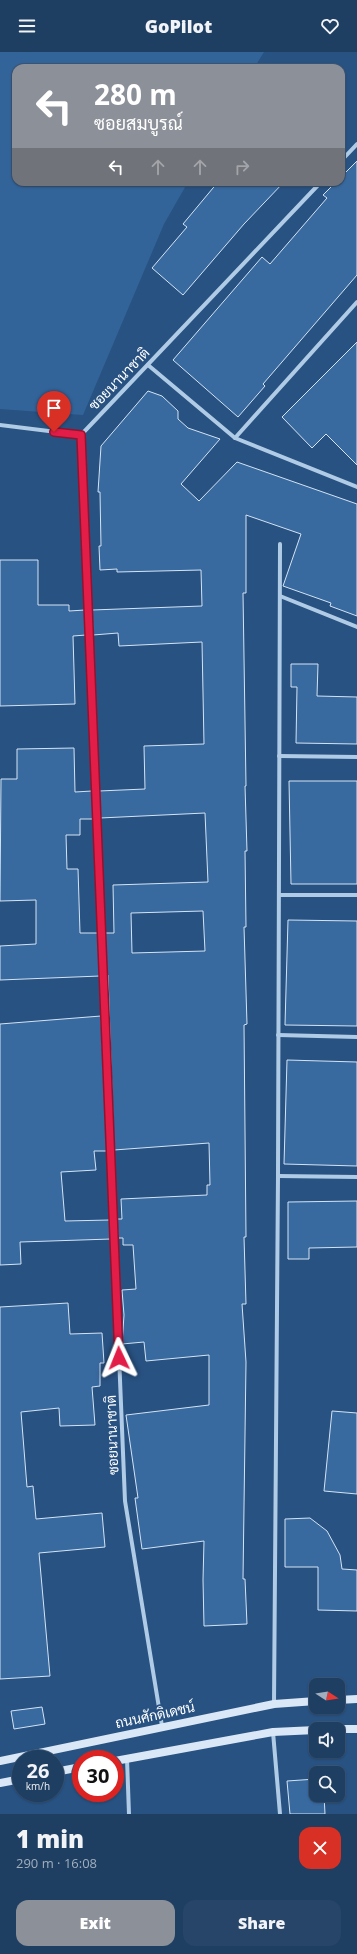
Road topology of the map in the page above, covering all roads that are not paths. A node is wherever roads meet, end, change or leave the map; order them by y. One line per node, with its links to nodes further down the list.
1 (357, 144): 2 (street)
2 (345, 157)
3 (317, 186): 5 (street, ซอยนานาชาติ)
4 (357, 302): 8 (street)
5 (148, 365): 7 (street, ซอยนานาชาติ); 8 (street)
6 (0, 425): 7 (street)
7 (81, 435): 25 (street, ซอยนานาชาติ)
8 (235, 438): 9 (street)
9 (357, 487)
10 (280, 544): 11 (street)
11 (280, 596): 12 (street); 13 (street)
12 (357, 627)
13 (279, 756): 14 (street); 15 (street)
14 (357, 757)
15 (279, 895): 16 (street); 17 (street)
16 (357, 895)
17 (278, 1035): 18 (street); 19 (street)
18 (357, 1037)
19 (278, 1176): 20 (street); 24 (street)
20 (357, 1177)
21 (357, 1699): 22 (main road)
22 (345, 1700)
23 (309, 1702): 24 (main road, ถนนศักดิเดชน์)
24 (274, 1704): 25 (main road, ถนนศักดิเดชน์)
25 (162, 1726): 32 (main road, ถนนศักดิเดชน์)
26 (345, 1729): 27 (main road)
27 (357, 1729)
28 (309, 1730): 29 (main road)
29 (274, 1732): 30 (main road); 36 (street)
30 (127, 1758): 31 (main road); 35 (street)
31 (124, 1759)
32 (0, 1761)
33 (12, 1781): 34 (main road)
34 (0, 1783)
35 (129, 1814)
36 (280, 1814)

